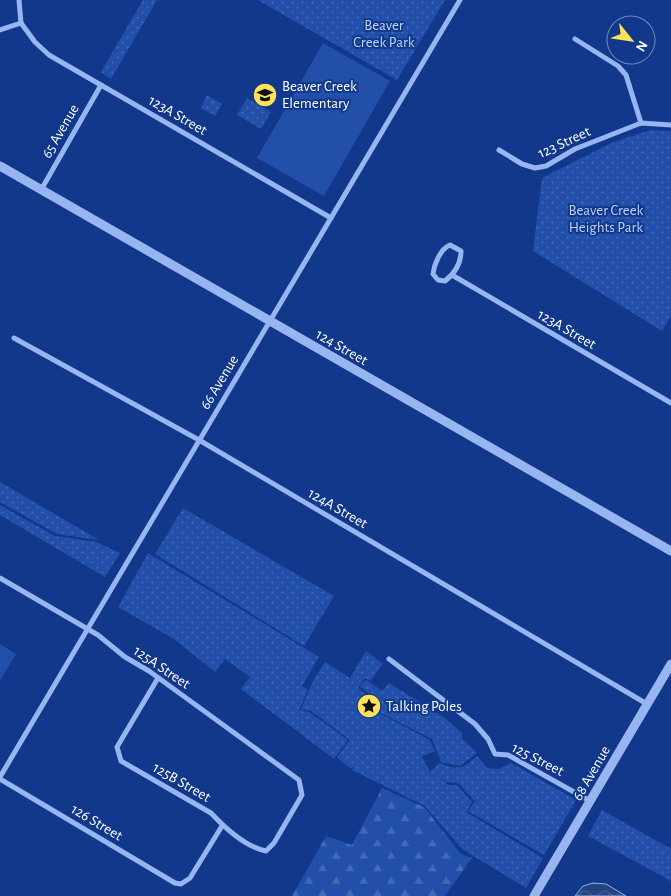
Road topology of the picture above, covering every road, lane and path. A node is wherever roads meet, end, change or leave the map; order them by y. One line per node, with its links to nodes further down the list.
1 (20, 0): 3 (street)
2 (460, 0): 12 (street, 66 Avenue)
3 (21, 23): 4 (street); 6 (street, 123A Street)
4 (0, 30)
5 (575, 39): 7 (street)
6 (101, 85): 11 (street, 65 Avenue); 12 (street, 123A Street)
7 (641, 123): 8 (street); 9 (street, 123 Street)
8 (671, 125)
9 (499, 150)
10 (0, 166): 11 (street, 124 Street)
11 (41, 190): 14 (street, 124 Street)
12 (331, 218): 14 (street, 66 Avenue)
13 (452, 275): 13 (street, 123A Street); 16 (street, 123A Street)
14 (269, 321): 17 (street, 66 Avenue); 18 (street, 124 Street)
15 (14, 338): 17 (street, 124A Street)
16 (671, 403)
17 (199, 440): 20 (street, 66 Avenue); 24 (street, 124A Street)
18 (671, 551)
19 (0, 578): 20 (street, 125A Street)
20 (88, 629): 23 (street, 125A Street); 25 (street, 66 Avenue)
21 (389, 659): 26 (street, 125 Street)
22 (671, 664): 24 (street, 68 Avenue)
23 (158, 678): 27 (street, 125B Street); 28 (street, 125A Street)
24 (647, 704): 26 (street, 68 Avenue)
25 (0, 778): 27 (street, 126 Street)
26 (590, 801): 29 (street, 68 Avenue)
27 (222, 826): 28 (street, 125B Street)
28 (266, 851)
29 (534, 896)

